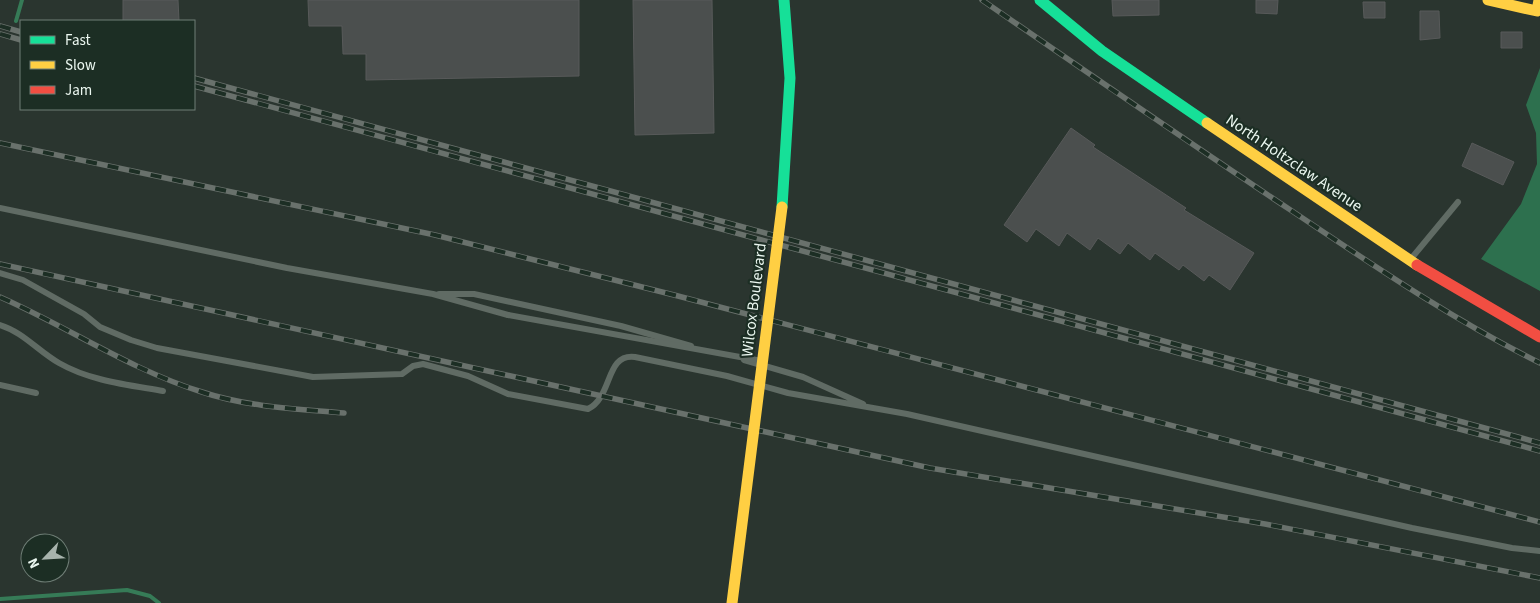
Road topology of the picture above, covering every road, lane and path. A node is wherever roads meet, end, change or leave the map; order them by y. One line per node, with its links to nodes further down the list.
1 (784, 0): 12 (main road, Wilcox Boulevard, bridge)
2 (1040, 0): 7 (main road, North Holtzclaw Avenue)
3 (1488, 0): 4 (main road)
4 (1538, 5)
5 (1458, 202): 7 (lane)
6 (0, 208): 9 (lane)
7 (1410, 261): 11 (main road, North Holtzclaw Avenue)
8 (0, 272): 16 (lane)
9 (433, 294): 12 (lane, bridge); 16 (lane)
10 (0, 325): 14 (lane)
11 (1540, 337)
12 (763, 361): 18 (main road, Wilcox Boulevard, bridge)
13 (0, 385): 15 (lane)
14 (163, 391)
15 (36, 393)
16 (874, 408): 17 (lane)
17 (1540, 551)
18 (732, 603)

